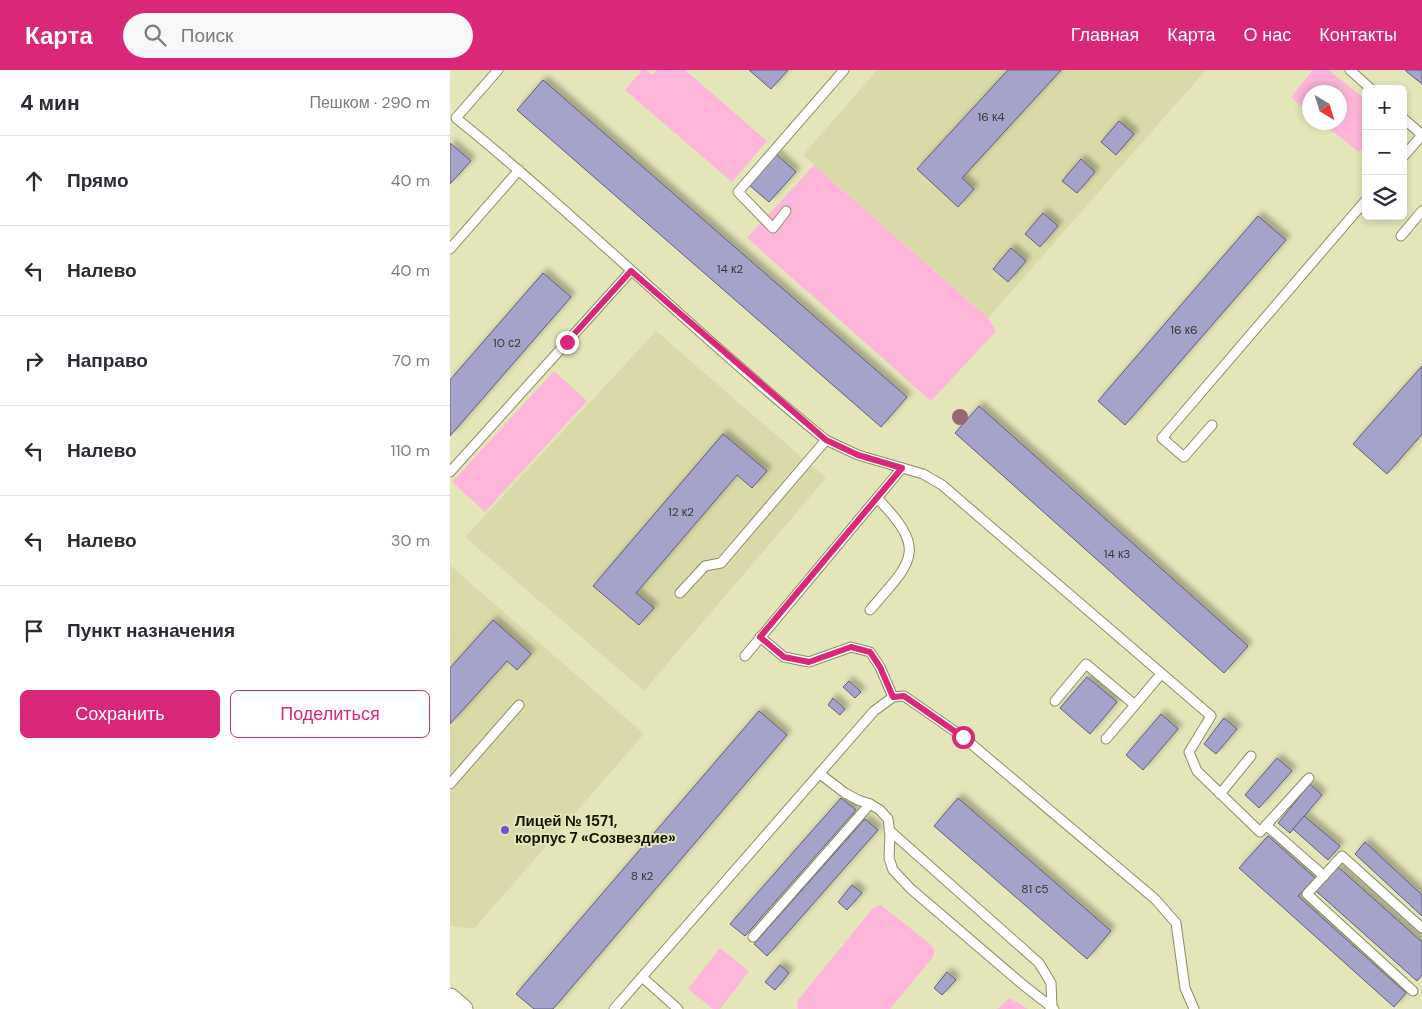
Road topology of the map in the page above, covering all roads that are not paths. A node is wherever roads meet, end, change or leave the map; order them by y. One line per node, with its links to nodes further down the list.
1 (498, 70): 8 (lane)
2 (844, 70): 10 (lane)
3 (1350, 70): 4 (lane)
4 (1367, 85)
5 (1407, 122): 6 (lane)
6 (1422, 135): 7 (lane)
7 (1407, 152)
8 (519, 170): 13 (lane); 14 (lane)
9 (1362, 205): 15 (lane)
10 (786, 211)
11 (1422, 211): 12 (lane)
12 (1401, 236)
13 (450, 249)
14 (631, 271): 16 (lane); 18 (lane)
15 (1212, 425)
16 (826, 440): 17 (lane); 20 (lane)
17 (902, 468): 19 (lane); 24 (lane)
18 (450, 472)
19 (877, 498): 21 (lane); 22 (lane)
20 (680, 593)
21 (870, 610)
22 (760, 637): 23 (lane); 25 (lane)
23 (745, 656)
24 (1161, 674): 28 (lane); 34 (lane)
25 (893, 697): 31 (lane); 48 (lane)
26 (1055, 701): 28 (lane)
27 (519, 705): 33 (lane)
28 (1135, 705): 29 (lane)
29 (1106, 739)
30 (1251, 756): 34 (lane)
31 (820, 774): 35 (lane); 41 (lane)
32 (1309, 778): 36 (lane)
33 (450, 784)
34 (1220, 794): 36 (lane)
35 (870, 804): 37 (lane); 40 (lane)
36 (1266, 825): 38 (lane)
37 (889, 830): 44 (lane); 44 (lane)
38 (1324, 876): 39 (lane); 42 (lane)
39 (1422, 928)
40 (753, 937)
41 (642, 977): 46 (lane); 47 (lane)
42 (1413, 991)
43 (450, 998): 45 (street)
44 (1052, 1008)
45 (463, 1009)
46 (614, 1009)
47 (678, 1009)
48 (1194, 1009)

